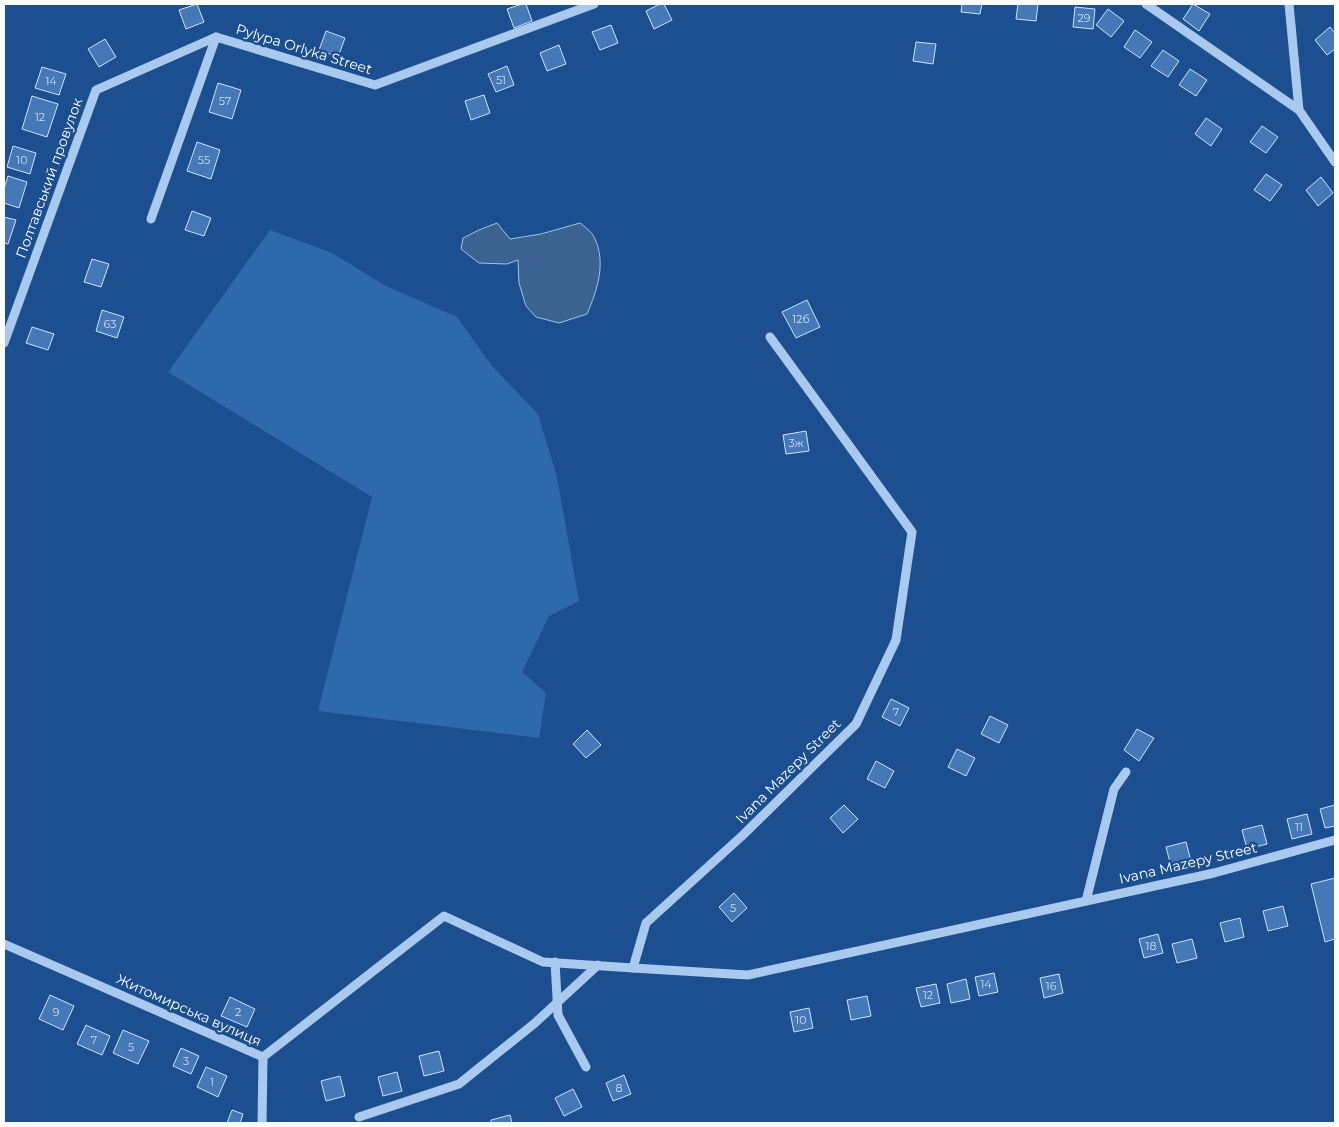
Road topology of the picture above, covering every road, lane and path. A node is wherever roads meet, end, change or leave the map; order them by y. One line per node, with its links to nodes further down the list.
1 (594, 4): 4 (street, Pylypa Orlyka Street)
2 (1146, 4): 5 (street)
3 (1289, 4): 5 (street)
4 (216, 38): 7 (street, Pylypa Orlyka Street); 9 (street, Полтавський провулок)
5 (1299, 110): 6 (street)
6 (1335, 162)
7 (151, 219)
8 (770, 337): 17 (street, Ivana Mazepy Street)
9 (4, 342)
10 (1126, 772): 12 (street)
11 (1335, 840): 12 (street, Ivana Mazepy Street)
12 (1086, 901): 17 (street, Ivana Mazepy Street)
13 (444, 916): 15 (street, Ivana Mazepy Street); 19 (street, Житомирська вулиця)
14 (4, 944): 19 (street, Житомирська вулиця)
15 (556, 962): 16 (street, Ivana Mazepy Street); 18 (street)
16 (598, 965): 17 (street, Ivana Mazepy Street); 18 (street)
17 (633, 968)
18 (557, 1002): 20 (street); 21 (street)
19 (262, 1057): 22 (street)
20 (586, 1067)
21 (359, 1117)
22 (262, 1123)

